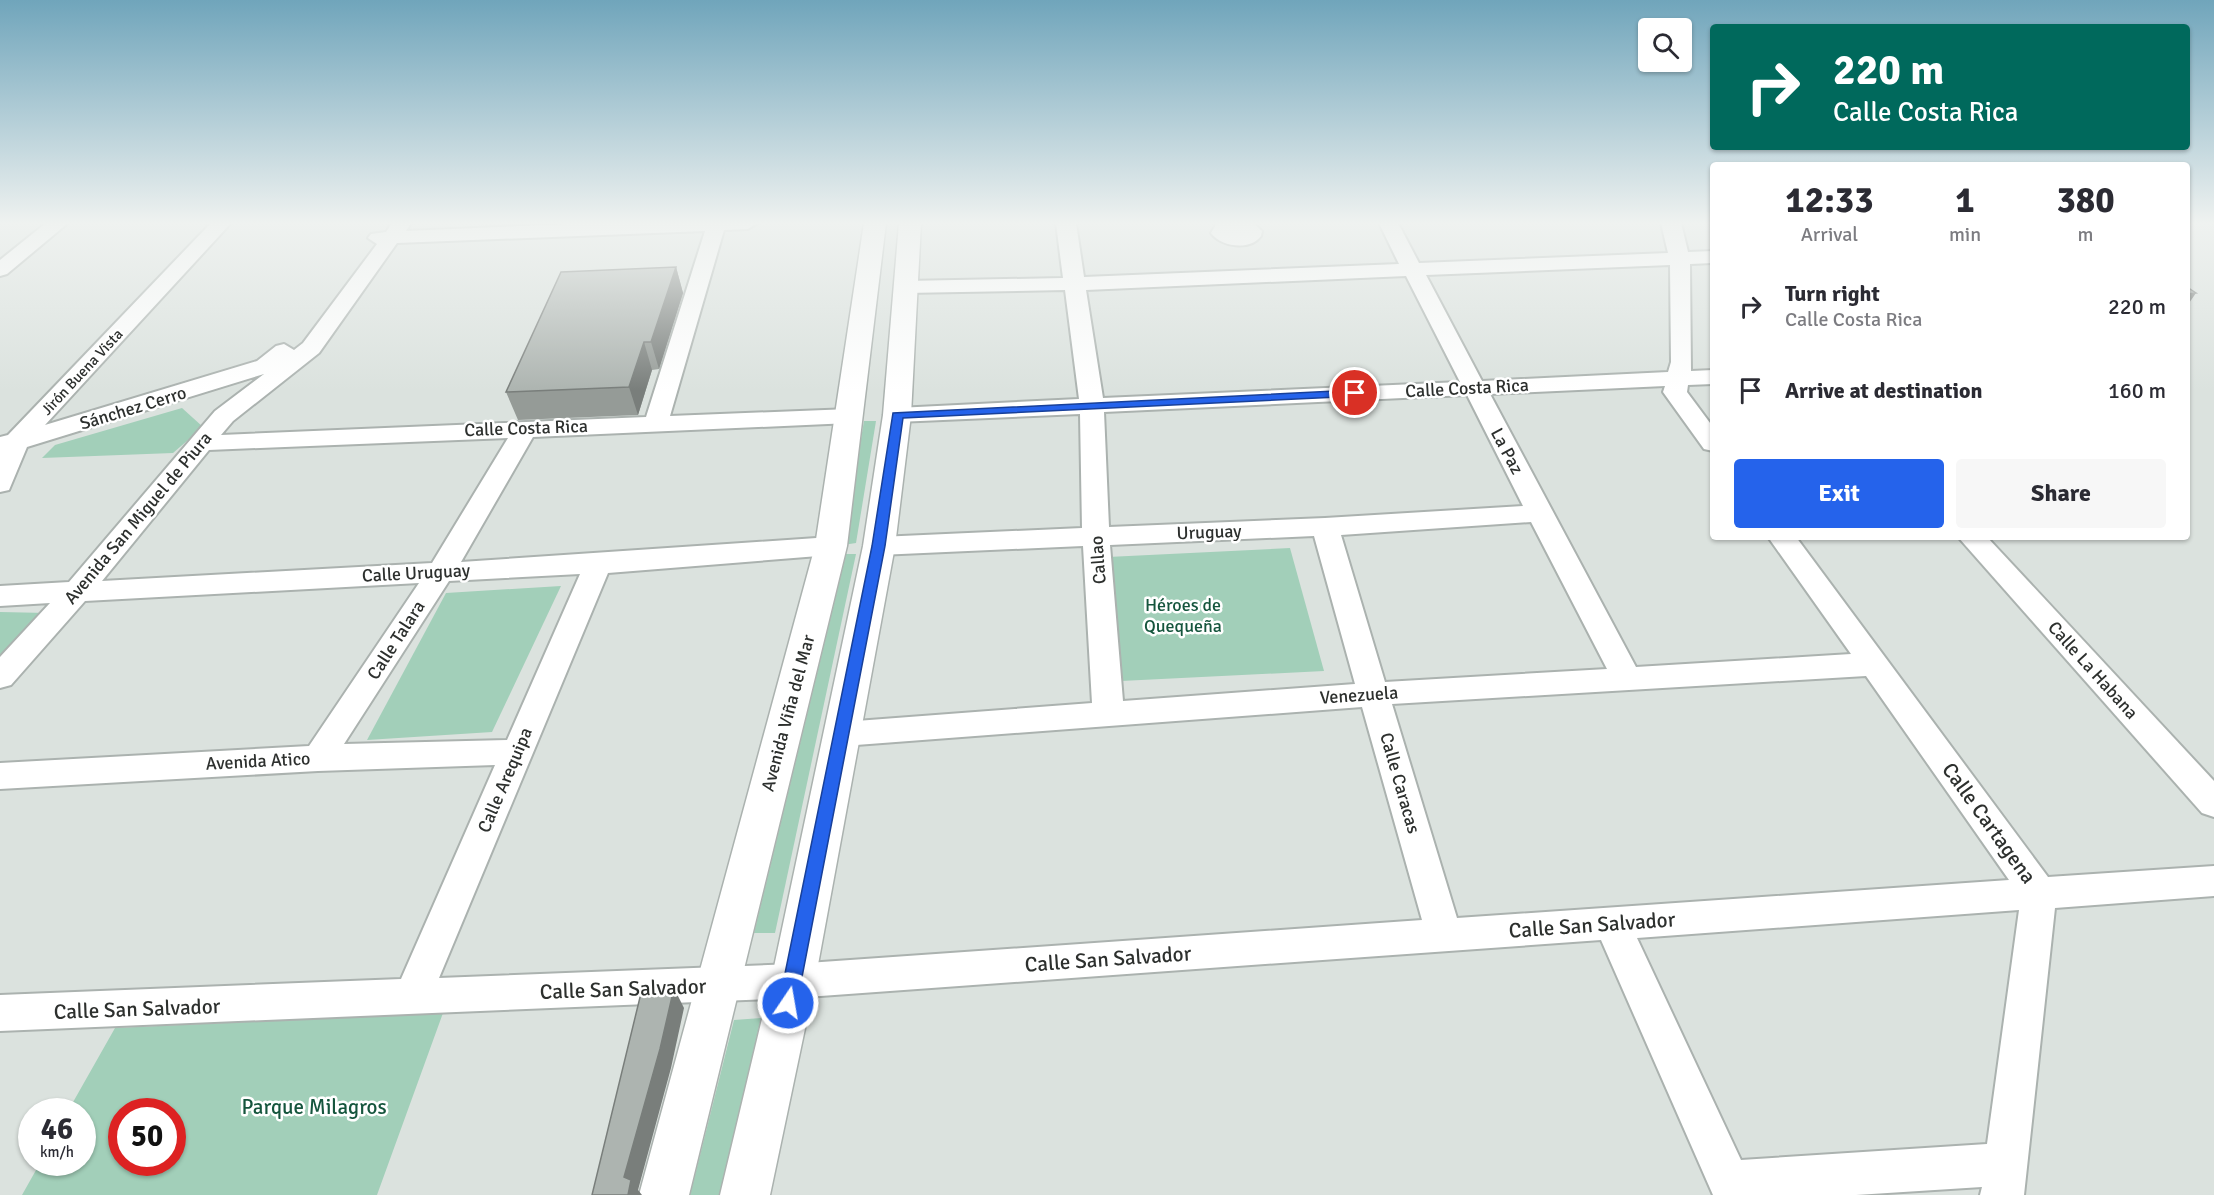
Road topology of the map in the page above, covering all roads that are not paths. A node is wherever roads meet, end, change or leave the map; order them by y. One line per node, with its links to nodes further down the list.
1 (168, 279): 25 (street, Jirón Buena Vista)
2 (357, 279): 12 (street, Avenida San Miguel de Piura)
3 (700, 279): 21 (street)
4 (868, 279): 20 (main road, Avenida Viña del Mar)
5 (906, 279): 11 (main road)
6 (1075, 279): 10 (street, Callao)
7 (1202, 279): 10 (street)
8 (1417, 279): 15 (street, La Paz)
9 (1680, 279): 14 (street)
10 (1076, 284): 11 (street); 17 (street, Callao)
11 (905, 287): 18 (main road)
12 (275, 368): 16 (street, Sánchez Cerro); 19 (street, Avenida San Miguel de Piura)
13 (1710, 377): 14 (street, Calle Costa Rica)
14 (1676, 379): 15 (street, Calle Costa Rica); 23 (street)
15 (1474, 388): 17 (street, Calle Costa Rica); 27 (street, La Paz)
16 (189, 391): 19 (street); 25 (street, Sánchez Cerro)
17 (1092, 405): 18 (street, Calle Costa Rica); 29 (street, Callao)
18 (897, 415): 33 (main road)
19 (224, 416): 24 (street, Avenida San Miguel de Piura)
20 (850, 416): 21 (street, Calle Costa Rica); 32 (main road, Avenida Viña del Mar)
21 (656, 423): 22 (street, Calle Costa Rica)
22 (526, 428): 24 (street, Calle Costa Rica); 35 (street, Calle Talara)
23 (1710, 440)
24 (203, 442): 36 (street, Avenida San Miguel de Piura)
25 (8, 443): 26 (street)
26 (0, 484)
27 (1539, 513): 28 (street, Uruguay); 40 (street, La Paz)
28 (1325, 527): 29 (street, Uruguay); 41 (street, Calle Caracas)
29 (1096, 536): 33 (street, Uruguay); 42 (street, Callao)
30 (1784, 540): 38 (street, Calle Cartagena)
31 (1975, 540): 47 (street, Calle La Habana)
32 (831, 546): 34 (street, Calle Uruguay); 53 (main road, Avenida Viña del Mar)
33 (879, 546): 43 (main road)
34 (598, 564): 35 (street, Calle Uruguay); 44 (street, Calle Arequipa)
35 (441, 572): 36 (street, Calle Uruguay); 45 (street, Calle Talara)
36 (78, 591): 37 (street, Calle Uruguay); 39 (street, Avenida San Miguel de Piura)
37 (0, 596)
38 (1875, 664): 40 (street, Venezuela); 49 (street, Calle Cartagena)
39 (0, 677)
40 (1627, 679): 41 (street, Venezuela)
41 (1374, 694): 42 (street, Venezuela); 51 (street, Calle Caracas)
42 (1108, 714): 43 (street, Venezuela)
43 (843, 734): 52 (main road)
44 (517, 752): 45 (street, Avenida Atico); 54 (street, Calle Arequipa)
45 (318, 758): 46 (street, Avenida Atico)
46 (0, 776)
47 (2214, 803)
48 (2214, 881): 49 (street, Calle San Salvador)
49 (2039, 893): 50 (street, Calle San Salvador); 56 (street, Calle Cartagena)
50 (1612, 924): 51 (street, Calle San Salvador); 57 (street)
51 (1444, 935): 52 (street, Calle San Salvador)
52 (793, 981): 53 (street, Calle San Salvador); 59 (main road)
53 (717, 985): 54 (street, Calle San Salvador); 58 (main road, Avenida Viña del Mar)
54 (412, 997): 55 (street, Calle San Salvador)
55 (0, 1013)
56 (2004, 1179): 57 (street)
57 (1732, 1189)
58 (664, 1195)
59 (745, 1195)

